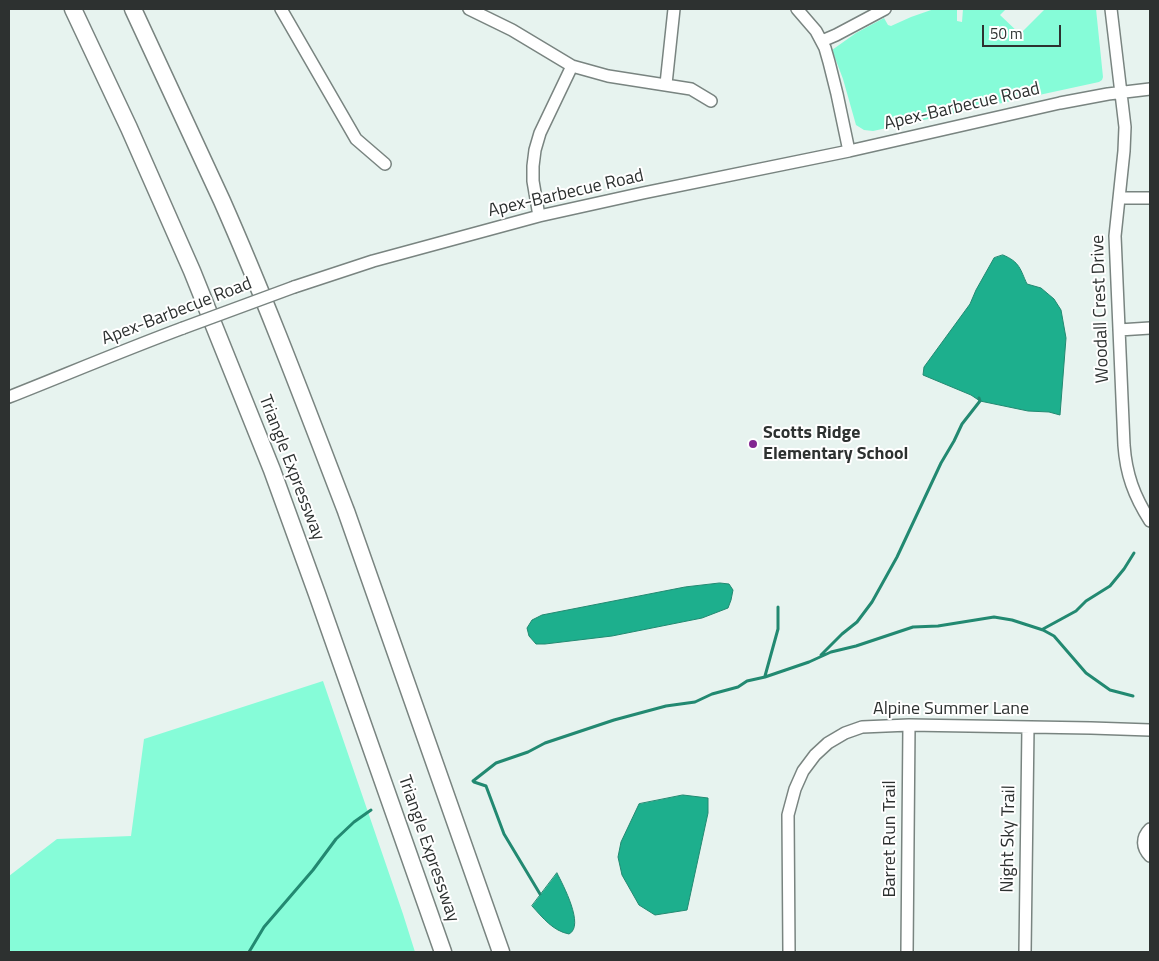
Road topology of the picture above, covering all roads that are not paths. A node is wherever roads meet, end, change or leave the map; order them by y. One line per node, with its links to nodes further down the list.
1 (73, 9): 29 (highway, Triangle Expressway)
2 (133, 9): 30 (highway, Triangle Expressway)
3 (281, 9): 16 (street)
4 (470, 9): 10 (street)
5 (674, 9): 11 (street)
6 (797, 9): 9 (street)
7 (885, 9): 9 (street)
8 (1111, 9): 13 (street, Woodall Crest Drive)
9 (822, 41): 15 (street)
10 (572, 66): 11 (street); 19 (street)
11 (666, 84): 14 (street)
12 (1150, 89): 13 (street, Apex-Barbecue Road)
13 (1121, 92): 15 (street, Apex-Barbecue Road); 17 (street, Woodall Crest Drive)
14 (711, 101)
15 (849, 151): 19 (street, Apex-Barbecue Road)
16 (385, 164)
17 (1120, 198): 18 (street); 21 (street, Woodall Crest Drive)
18 (1150, 198)
19 (539, 216): 22 (street, Apex-Barbecue Road, bridge)
20 (1150, 328): 21 (street)
21 (1119, 330): 23 (street, Woodall Crest Drive)
22 (9, 397)
23 (1150, 521)
24 (909, 725): 25 (street, Alpine Summer Lane); 31 (street, Alpine Summer Lane); 32 (street, Barret Run Trail)
25 (1028, 727): 26 (street, Alpine Summer Lane); 33 (street, Night Sky Trail)
26 (1150, 730)
27 (1150, 830): 28 (street)
28 (1150, 857)
29 (443, 952)
30 (502, 952)
31 (789, 952)
32 (907, 952)
33 (1024, 952)

